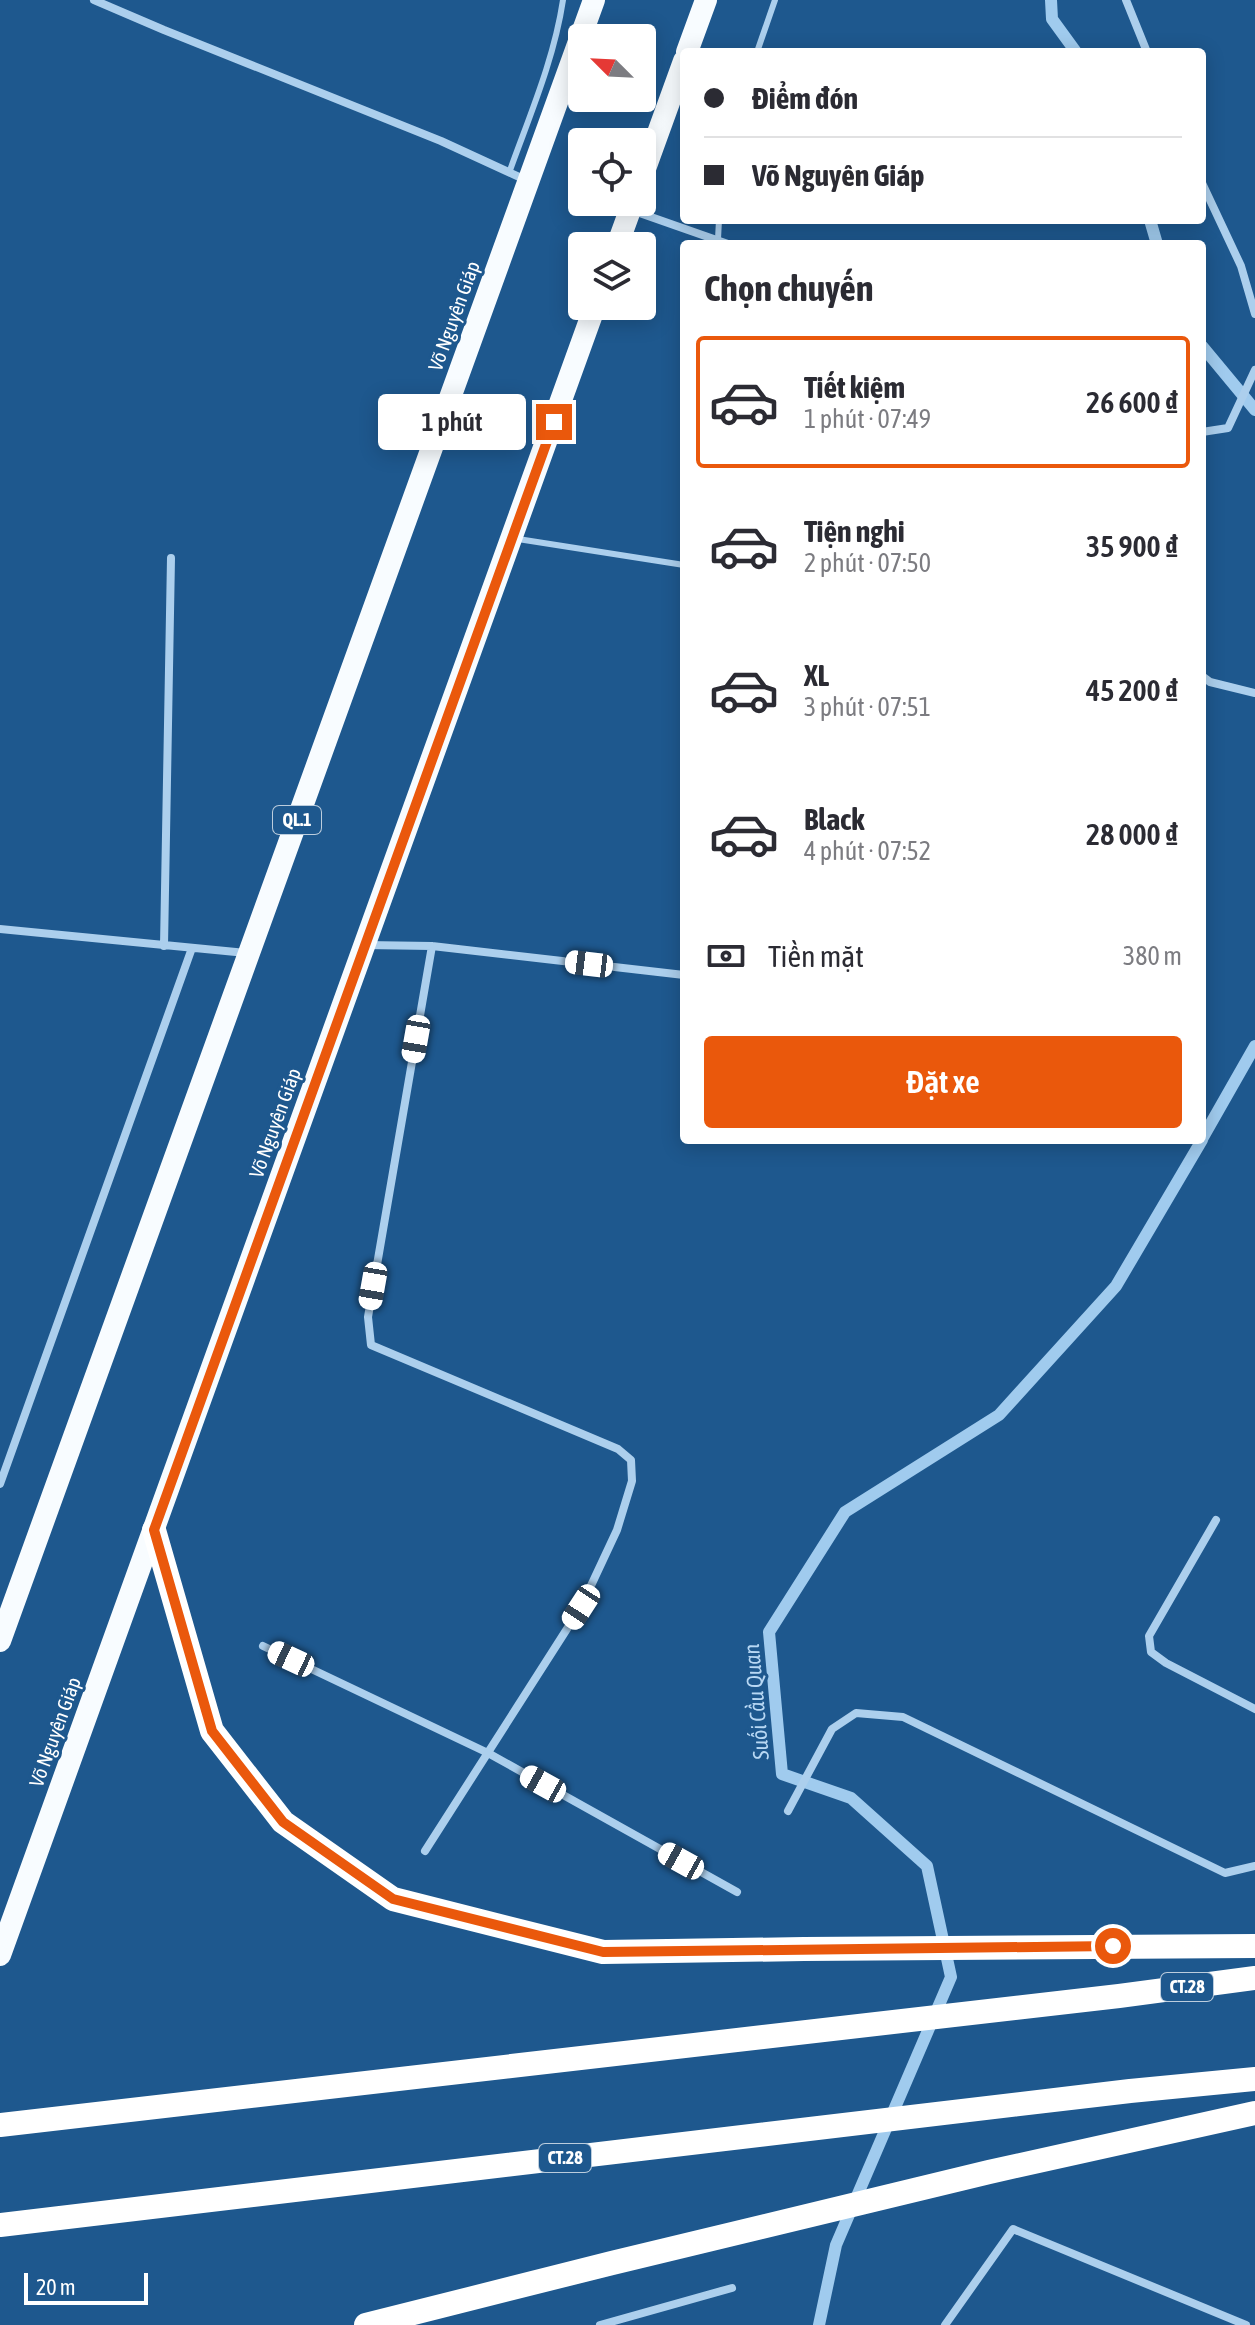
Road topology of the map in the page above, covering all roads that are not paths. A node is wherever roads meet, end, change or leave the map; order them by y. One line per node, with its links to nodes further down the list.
1 (94, 0): 12 (street)
2 (563, 0): 12 (lane)
3 (594, 0): 12 (highway, Võ Nguyên Giáp / QL.1)
4 (706, 0): 7 (highway)
5 (775, 0): 8 (lane)
6 (1126, 0): 9 (street)
7 (688, 48)
8 (758, 48)
9 (1145, 48)
10 (680, 72): 11 (highway)
11 (656, 138)
12 (518, 177): 31 (highway, Võ Nguyên Giáp / QL.1)
13 (1206, 192): 17 (street)
14 (656, 215): 16 (street)
15 (719, 224): 16 (lane)
16 (718, 239)
17 (1255, 314)
18 (590, 320): 21 (highway, Võ Nguyên Giáp)
19 (1255, 370): 20 (street)
20 (1206, 431)
21 (512, 538): 23 (lane); 27 (highway, Võ Nguyên Giáp)
22 (171, 558): 28 (street)
23 (680, 564)
24 (1206, 679): 25 (street)
25 (1255, 693)
26 (0, 929): 28 (street)
27 (364, 945): 29 (street); 35 (highway, Võ Nguyên Giáp)
28 (164, 946): 30 (street)
29 (432, 946): 32 (street); 39 (street)
30 (192, 948): 31 (street); 33 (street)
31 (249, 953): 36 (highway, Võ Nguyên Giáp / QL.1)
32 (680, 975)
33 (0, 1484)
34 (1216, 1520): 38 (street)
35 (154, 1530): 44 (highway, CT.28); 45 (highway, Võ Nguyên Giáp)
36 (0, 1641)
37 (263, 1646): 39 (street)
38 (1255, 1709)
39 (488, 1753): 41 (street); 43 (street)
40 (788, 1811): 42 (street)
41 (425, 1851)
42 (1255, 1866)
43 (737, 1892)
44 (1255, 1946)
45 (0, 1955)
46 (1255, 1978): 49 (highway, CT.28)
47 (1255, 2079): 50 (highway, CT.28)
48 (1255, 2113): 52 (highway)
49 (0, 2125)
50 (0, 2225)
51 (732, 2288): 53 (street)
52 (366, 2325)
53 (600, 2325)
54 (945, 2325): 55 (street)
55 (1246, 2325)

